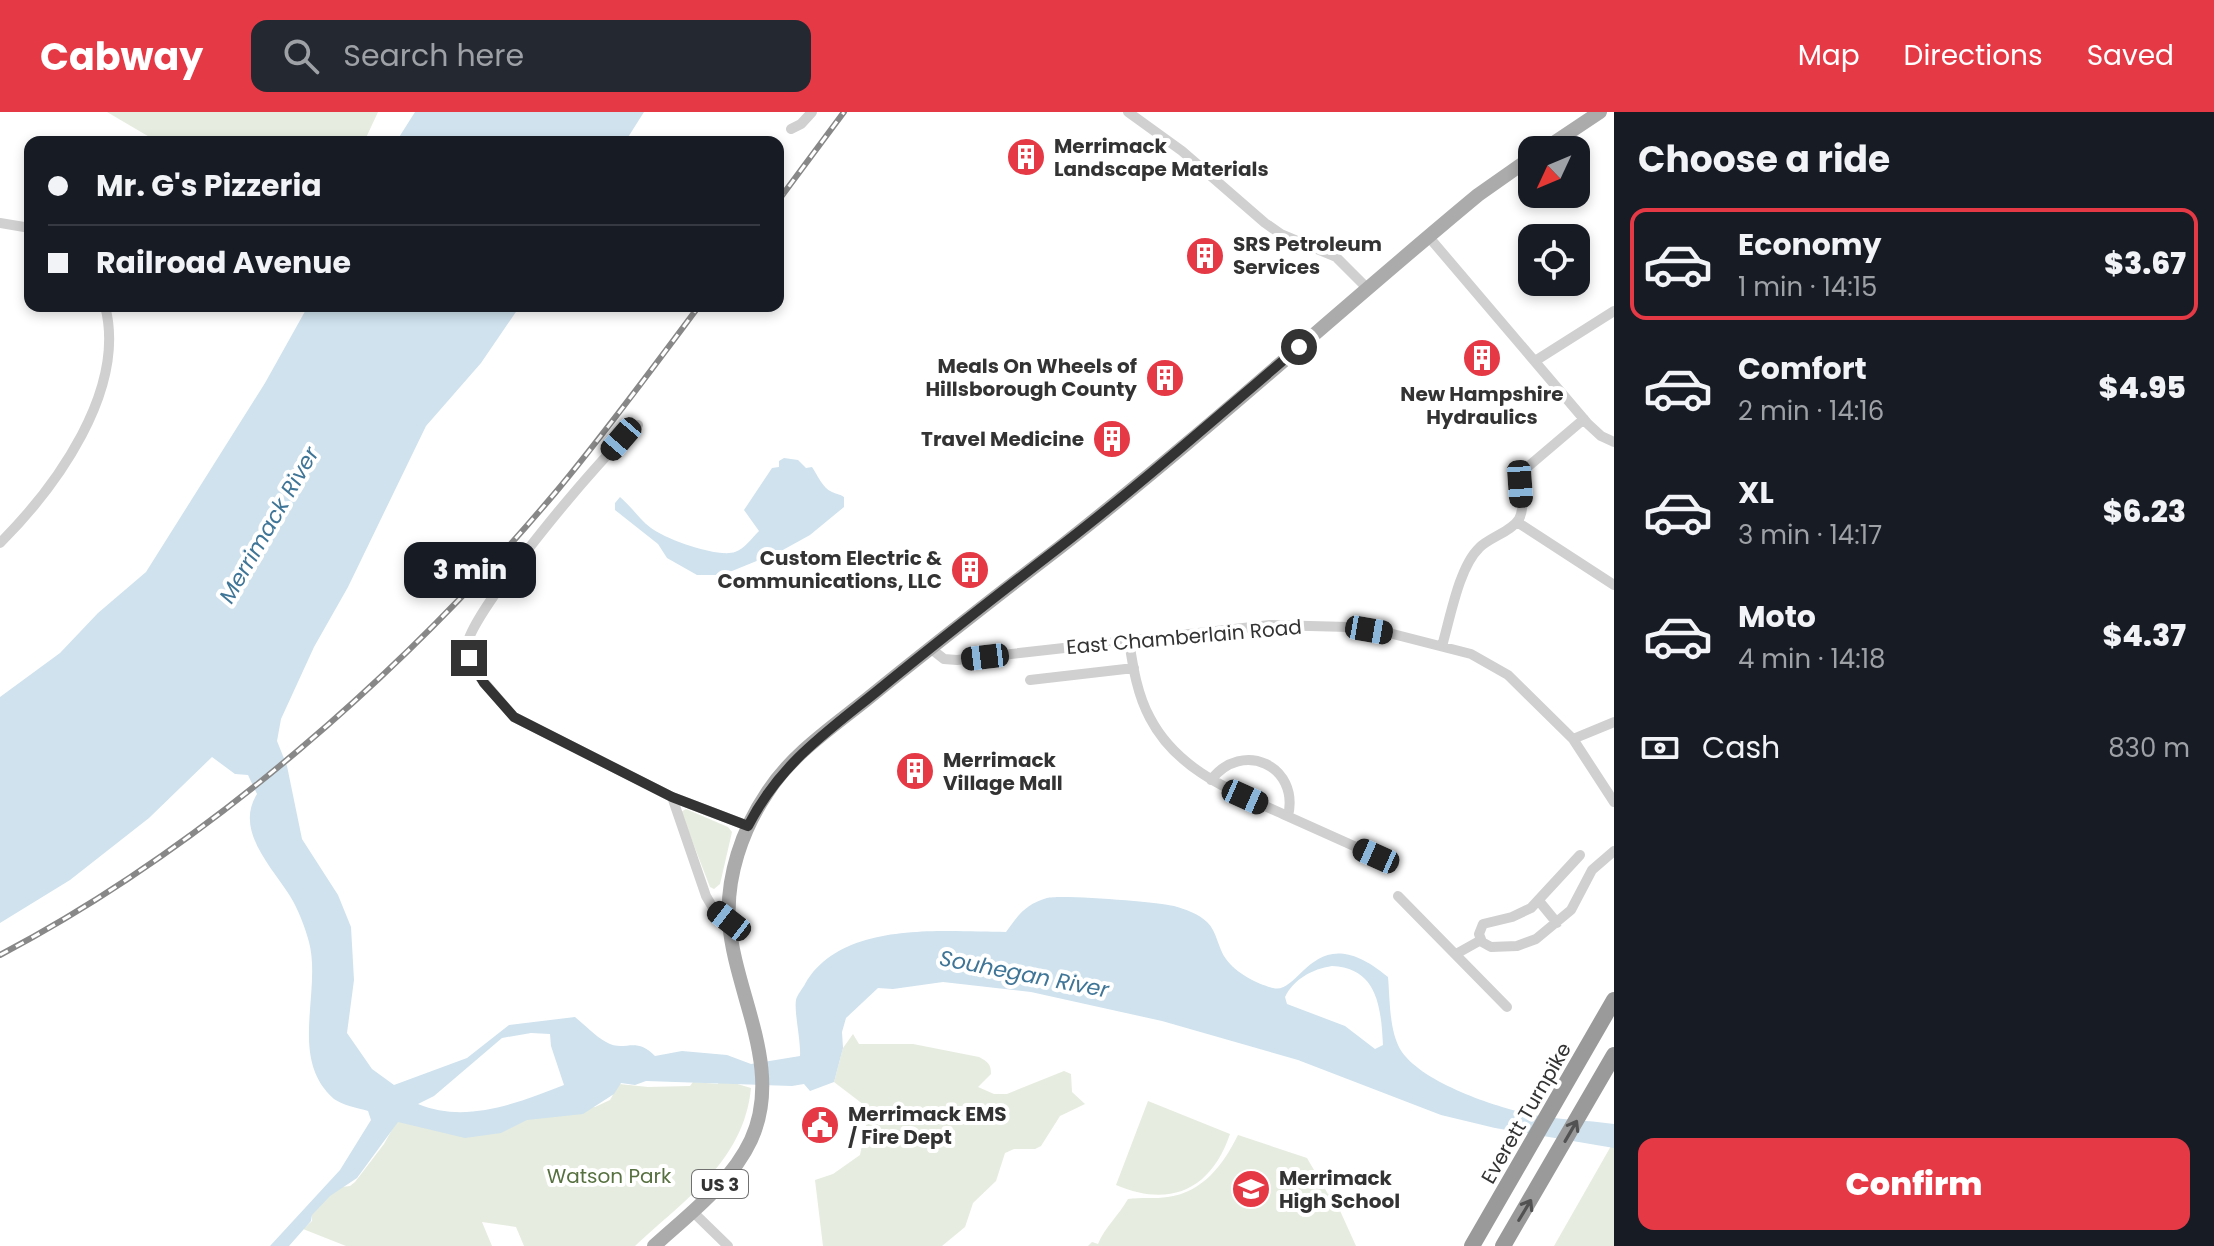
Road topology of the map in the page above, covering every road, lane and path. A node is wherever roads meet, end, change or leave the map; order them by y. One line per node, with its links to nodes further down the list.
1 (812, 112): 4 (street)
2 (1128, 112): 10 (street)
3 (1600, 112): 5 (main road)
4 (791, 129)
5 (1564, 136)
6 (1518, 167): 9 (main road, US 3)
7 (0, 223): 8 (street)
8 (24, 227)
9 (1428, 236): 10 (main road, US 3); 13 (street)
10 (1367, 288): 22 (main road, US 3)
11 (1614, 311): 13 (street)
12 (106, 312): 18 (street)
13 (1535, 361): 14 (street)
14 (1584, 419): 16 (street); 17 (street)
15 (638, 425): 28 (street)
16 (1614, 442)
17 (1517, 522): 19 (street); 21 (street)
18 (0, 543)
19 (1614, 585)
20 (1129, 641): 21 (street, East Chamberlain Road); 22 (street, East Chamberlain Road); 23 (street)
21 (1442, 646): 26 (street, East Chamberlain Road)
22 (930, 648): 31 (main road, US 3)
23 (1134, 668): 24 (street); 27 (street)
24 (1030, 680)
25 (1614, 722): 26 (street)
26 (1573, 739): 29 (street, East Chamberlain Road)
27 (1211, 780): 30 (street); 30 (street)
28 (672, 797): 31 (street); 37 (street)
29 (1614, 802)
30 (1288, 816): 34 (street)
31 (748, 826): 37 (main road, US 3)
32 (1614, 851): 38 (street)
33 (1580, 855): 36 (street)
34 (1394, 864)
35 (1398, 896): 40 (street)
36 (1539, 901): 38 (street); 39 (street)
37 (729, 921): 44 (main road, US 3)
38 (1557, 923): 39 (street)
39 (1481, 940): 40 (street)
40 (1456, 954): 42 (street)
41 (1614, 1000): 47 (highway, Everett Turnpike)
42 (1507, 1007)
43 (1614, 1055): 48 (highway, one-way to 43)
44 (692, 1211): 45 (main road, US 3); 46 (street)
45 (654, 1246)
46 (728, 1246)
47 (1472, 1246)
48 (1503, 1246)

